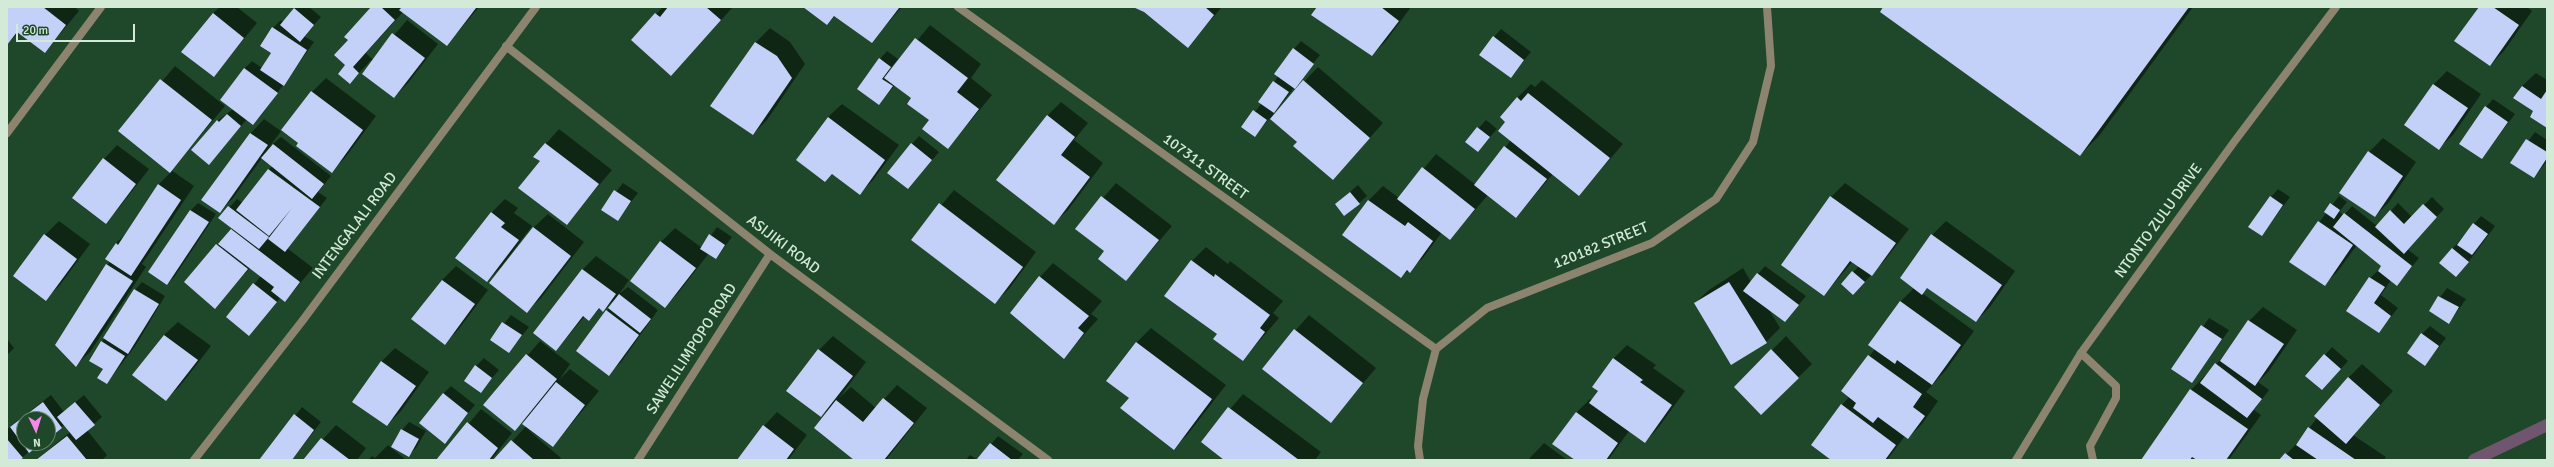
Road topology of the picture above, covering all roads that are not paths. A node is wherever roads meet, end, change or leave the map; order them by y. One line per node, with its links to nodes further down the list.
1 (101, 7): 7 (street)
2 (536, 7): 6 (street, INTENGALALI ROAD)
3 (958, 7): 9 (street, 107311 STREET)
4 (1767, 7): 9 (street, 120182 STREET)
5 (2336, 7): 10 (street, NTONTO ZULU DRIVE)
6 (506, 46): 8 (street, ASIJIKI ROAD); 11 (street, INTENGALALI ROAD)
7 (7, 133)
8 (770, 254): 12 (street, SAWELILIMPOPO ROAD); 13 (street, ASIJIKI ROAD)
9 (1436, 349): 14 (street)
10 (2081, 353): 15 (street, NTONTO ZULU DRIVE); 16 (street)
11 (194, 460)
12 (638, 460)
13 (1048, 460)
14 (1420, 460)
15 (2016, 460)
16 (2093, 460)

